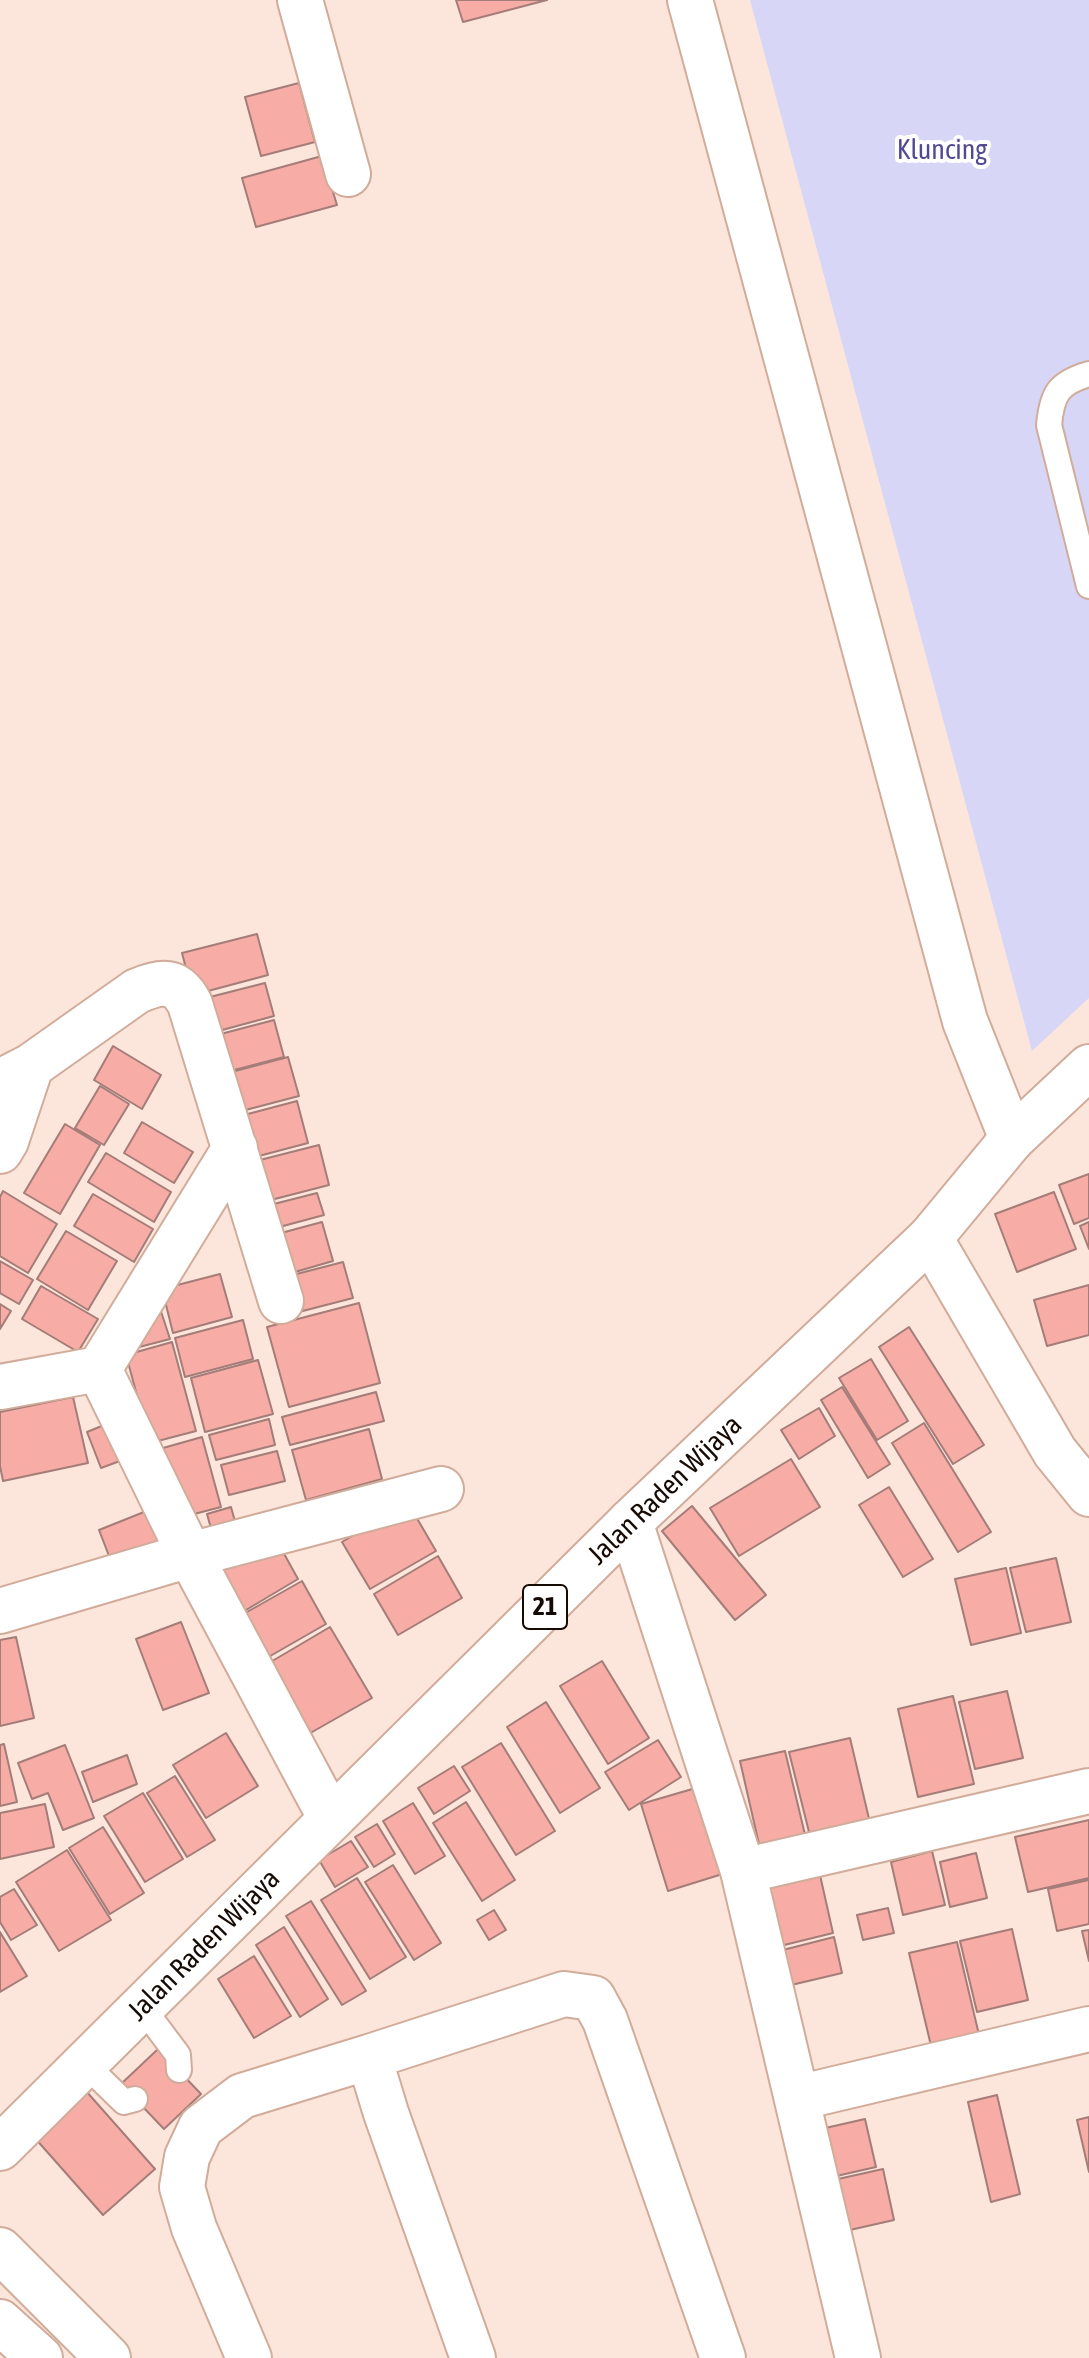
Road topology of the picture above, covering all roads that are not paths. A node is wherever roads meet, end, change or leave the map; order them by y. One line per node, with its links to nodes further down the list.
1 (300, 0): 3 (main road)
2 (690, 0): 8 (main road)
3 (348, 174)
4 (1089, 374): 5 (lane)
5 (1089, 586)
6 (1089, 1067): 8 (main road, Jalan Raden Wijaya / 21)
7 (16, 1074): 9 (main road); 10 (main road)
8 (1012, 1139): 11 (main road, Jalan Raden Wijaya / 21)
9 (2, 1143)
10 (235, 1148): 12 (main road); 13 (main road)
11 (930, 1238): 16 (main road); 17 (main road, Jalan Raden Wijaya / 21)
12 (281, 1301)
13 (99, 1369): 14 (main road); 18 (main road)
14 (0, 1387)
15 (441, 1489): 18 (main road)
16 (1089, 1494)
17 (630, 1522): 21 (main road, Jalan Raden Wijaya / 21); 22 (main road)
18 (190, 1555): 19 (main road); 21 (main road)
19 (0, 1611)
20 (1089, 1791): 22 (main road)
21 (331, 1819): 23 (main road, Jalan Raden Wijaya / 21)
22 (743, 1871): 28 (main road)
23 (142, 2007): 26 (main road, Jalan Raden Wijaya / 21); 27 (lane)
24 (1089, 2029): 28 (main road)
25 (369, 2057): 35 (main road); 36 (main road); 37 (main road)
26 (85, 2064): 29 (lane); 30 (main road, Jalan Raden Wijaya / 21)
27 (179, 2070)
28 (797, 2098): 38 (main road)
29 (135, 2099)
30 (0, 2148)
31 (0, 2250): 34 (main road)
32 (0, 2322): 33 (main road)
33 (40, 2358)
34 (108, 2358)
35 (249, 2358)
36 (473, 2358)
37 (723, 2358)
38 (858, 2358)

